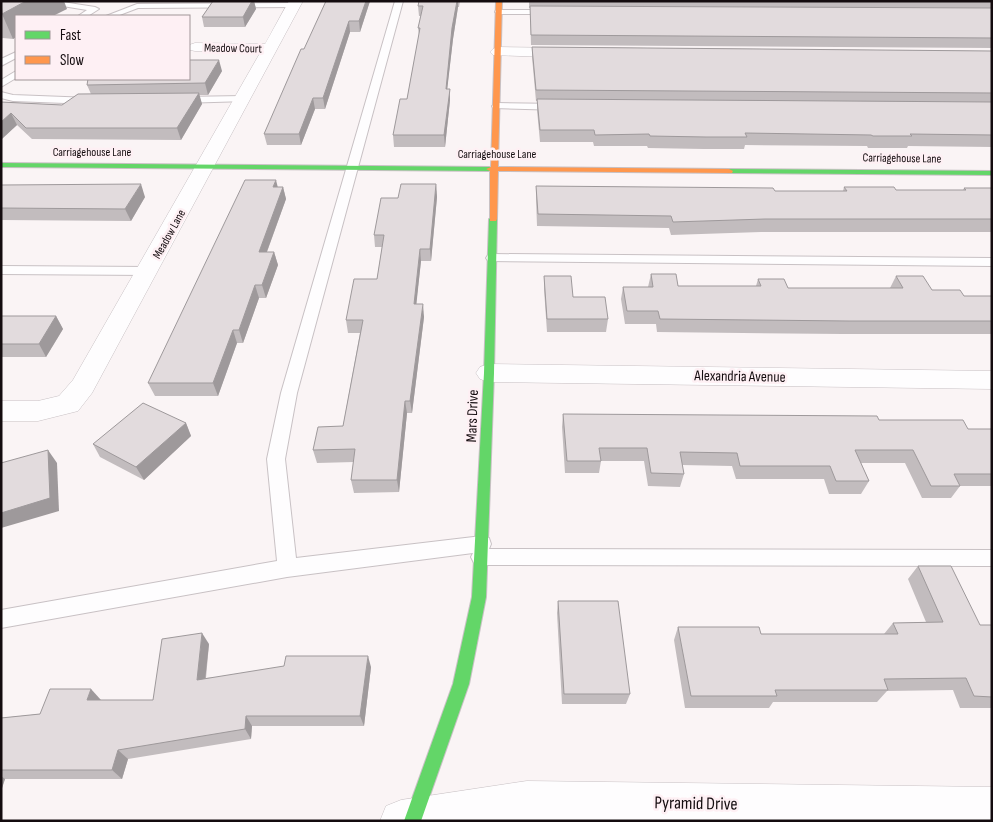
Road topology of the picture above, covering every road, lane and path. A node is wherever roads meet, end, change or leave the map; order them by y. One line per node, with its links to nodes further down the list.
1 (36, 1): 8 (lane)
2 (139, 1): 5 (lane)
3 (399, 1): 26 (lane)
4 (295, 3): 5 (lane); 11 (street, Meadow Lane)
5 (130, 6): 9 (lane)
6 (499, 6): 7 (lane); 12 (street, Mars Drive)
7 (558, 12)
8 (84, 15)
9 (112, 15)
10 (195, 47): 11 (street, Meadow Court)
11 (270, 48): 19 (street, Meadow Lane)
12 (498, 52): 13 (street); 22 (street, Mars Drive)
13 (587, 53)
14 (15, 56): 15 (lane)
15 (1, 63)
16 (15, 75): 17 (lane)
17 (1, 84)
18 (1, 96): 21 (lane)
19 (243, 99): 20 (lane); 25 (street, Meadow Lane)
20 (175, 100)
21 (100, 101)
22 (497, 106): 23 (lane); 27 (street, Mars Drive)
23 (566, 107)
24 (1, 165): 25 (street, Carriagehouse Lane)
25 (207, 166): 26 (street, Carriagehouse Lane); 32 (street, Meadow Lane)
26 (354, 167): 27 (street, Carriagehouse Lane); 38 (lane)
27 (496, 168): 28 (street, Carriagehouse Lane); 29 (street, Mars Drive)
28 (992, 173)
29 (493, 258): 30 (lane); 33 (street, Mars Drive)
30 (992, 262)
31 (1, 270): 32 (lane)
32 (148, 271): 35 (street, Meadow Lane)
33 (489, 373): 34 (street, Alexandria Avenue); 36 (street, Mars Drive)
34 (992, 380)
35 (1, 411)
36 (481, 550): 37 (lane); 38 (lane); 41 (street, Mars Drive)
37 (992, 558)
38 (287, 568): 39 (lane)
39 (1, 619)
40 (992, 808): 41 (street, Pyramid Drive)
41 (409, 820)

